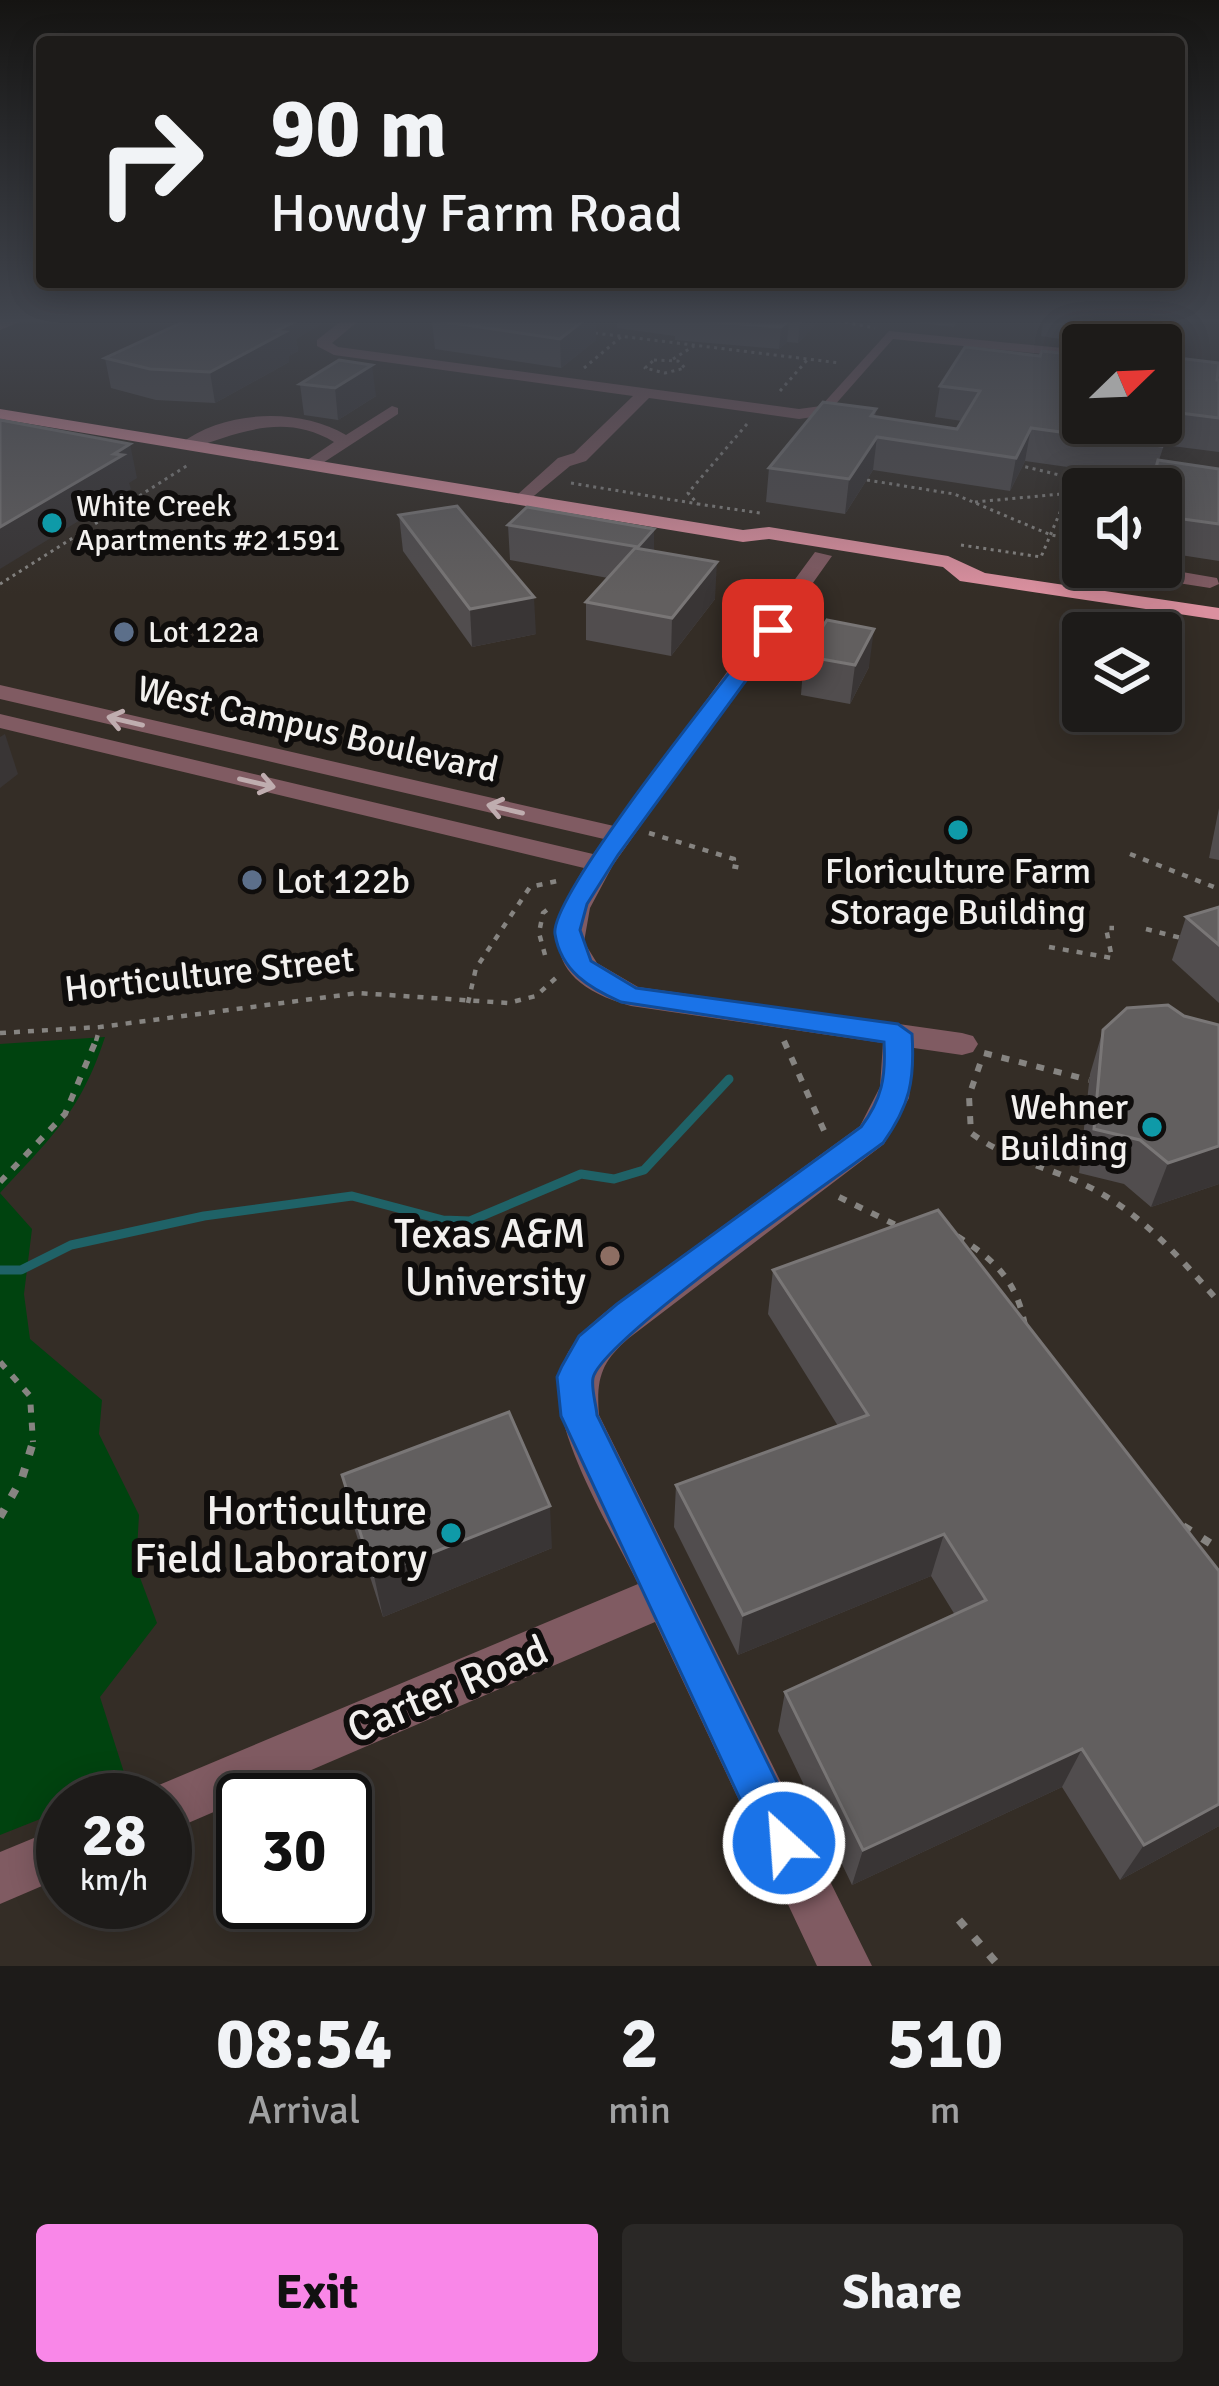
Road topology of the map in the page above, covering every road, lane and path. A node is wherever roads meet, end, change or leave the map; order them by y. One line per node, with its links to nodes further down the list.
1 (606, 410): 11 (street)
2 (628, 410): 11 (street)
3 (740, 410): 7 (street)
4 (763, 410): 7 (path)
5 (826, 410): 7 (street)
6 (392, 411): 9 (street)
7 (760, 413): 20 (path)
8 (0, 414): 10 (main road)
9 (346, 442): 10 (street); 12 (street)
10 (189, 453): 12 (main road); 32 (path)
11 (564, 462): 18 (street)
12 (312, 464): 18 (main road)
13 (1010, 464): 14 (path)
14 (1062, 474)
15 (867, 480): 19 (path)
16 (571, 483): 20 (path)
17 (1062, 494): 19 (path)
18 (523, 499): 23 (main road)
19 (971, 502): 24 (path)
20 (698, 504): 22 (path)
21 (1062, 507): 24 (path)
22 (766, 514)
23 (743, 536): 27 (main road); 28 (main road)
24 (1051, 536): 25 (path); 26 (path)
25 (1062, 538)
26 (949, 543)
27 (822, 556): 28 (main road); 29 (main road); 36 (street)
28 (926, 559): 29 (main road)
29 (976, 574): 33 (main road)
30 (1182, 578): 31 (street)
31 (1210, 582)
32 (0, 584)
33 (1219, 614)
34 (0, 692): 36 (street, West Campus Boulevard, one-way to 34)
35 (0, 721): 38 (street, West Campus Boulevard, one-way to 38)
36 (632, 833): 38 (street); 39 (path)
37 (1130, 854): 41 (path)
38 (600, 864): 47 (street)
39 (742, 868)
40 (562, 880): 48 (path)
41 (1219, 889)
42 (543, 913): 47 (path)
43 (1114, 928): 46 (path)
44 (1146, 928): 45 (path)
45 (1185, 939)
46 (1049, 947)
47 (567, 976): 48 (path, Horticulture Street); 52 (street)
48 (468, 1003): 49 (path, Horticulture Street)
49 (100, 1027): 50 (path, Horticulture Street); 56 (path)
50 (0, 1033)
51 (780, 1033): 55 (path)
52 (898, 1034): 53 (street); 55 (street)
53 (962, 1044)
54 (1089, 1080): 59 (path)
55 (820, 1177): 57 (path); 65 (street)
56 (0, 1182)
57 (914, 1228)
58 (954, 1234): 60 (path)
59 (1219, 1302)
60 (1024, 1326)
61 (0, 1362): 62 (path)
62 (0, 1517)
63 (1178, 1523): 64 (path)
64 (1219, 1549)
65 (663, 1596): 66 (street, Carter Road); 70 (street)
66 (192, 1797)
67 (36, 1863): 68 (street)
68 (0, 1878)
69 (959, 1920): 71 (path)
70 (845, 1966)
71 (999, 1966)

